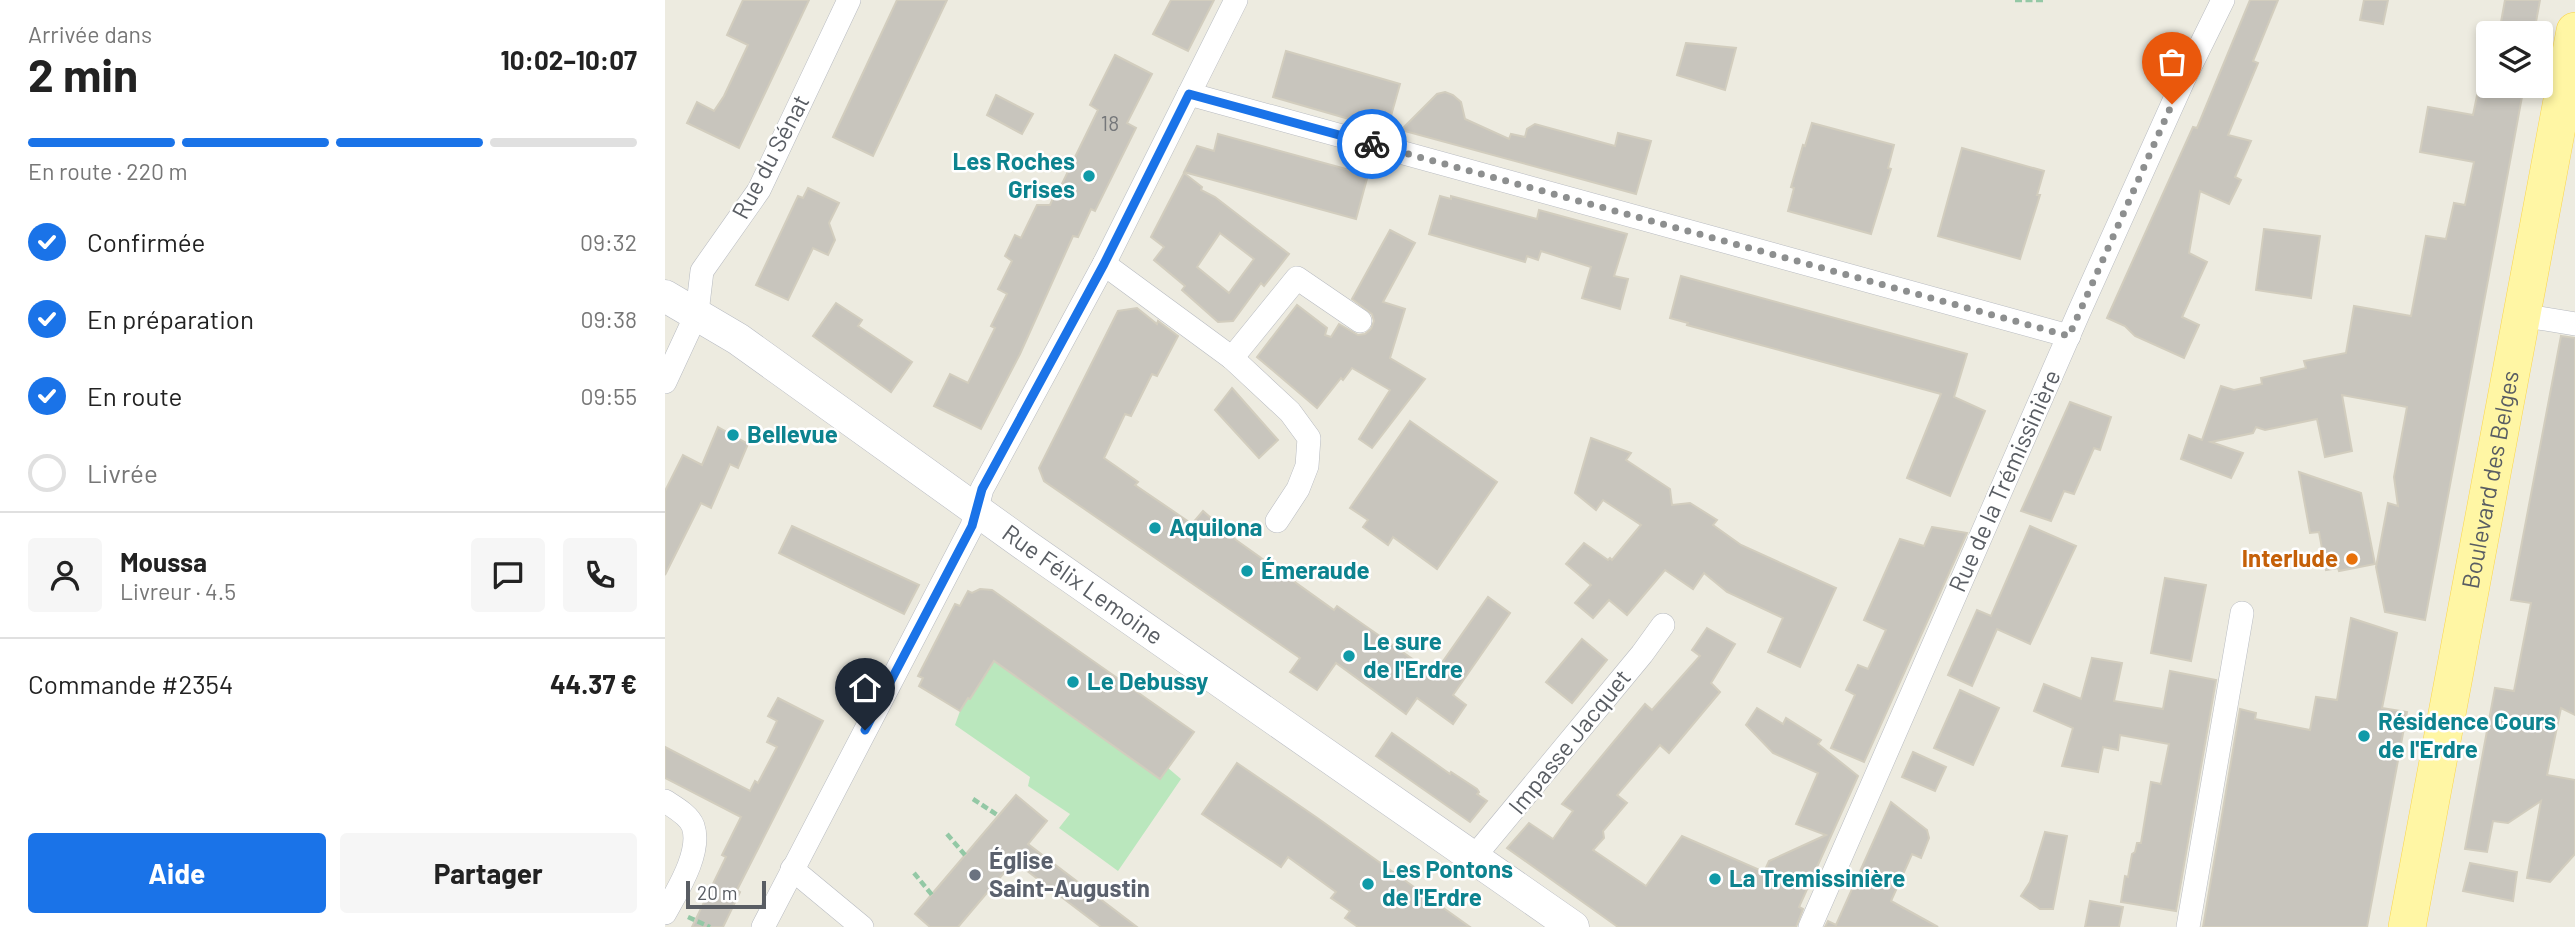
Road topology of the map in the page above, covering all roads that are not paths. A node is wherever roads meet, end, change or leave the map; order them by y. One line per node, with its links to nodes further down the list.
1 (849, 0): 8 (street, Rue du Sénat)
2 (1235, 0): 5 (street)
3 (2223, 0): 12 (street, Rue de la Trémissinière)
4 (2575, 31): 9 (main road, Boulevard des Belges)
5 (1189, 94): 6 (street); 12 (street)
6 (1104, 264): 13 (street); 15 (street)
7 (665, 296): 8 (street, Rue Félix Lemoine)
8 (697, 313): 14 (street, Rue du Sénat); 15 (street, Rue Félix Lemoine)
9 (2521, 315): 11 (street); 28 (main road, Boulevard des Belges)
10 (1360, 321): 13 (street)
11 (2575, 324)
12 (2069, 336): 26 (street, Rue de la Trémissinière)
13 (1232, 358): 16 (street)
14 (665, 382)
15 (976, 510): 20 (street, Rue Félix Lemoine); 21 (street)
16 (1277, 521)
17 (2242, 613): 27 (street)
18 (1663, 625): 20 (street, Impasse Jacquet)
19 (665, 801): 22 (street)
20 (1474, 857): 25 (street, Rue Félix Lemoine)
21 (792, 869): 23 (street); 24 (street)
22 (665, 913)
23 (763, 927)
24 (862, 927)
25 (1573, 927)
26 (1810, 927)
27 (2187, 927)
28 (2407, 927)

